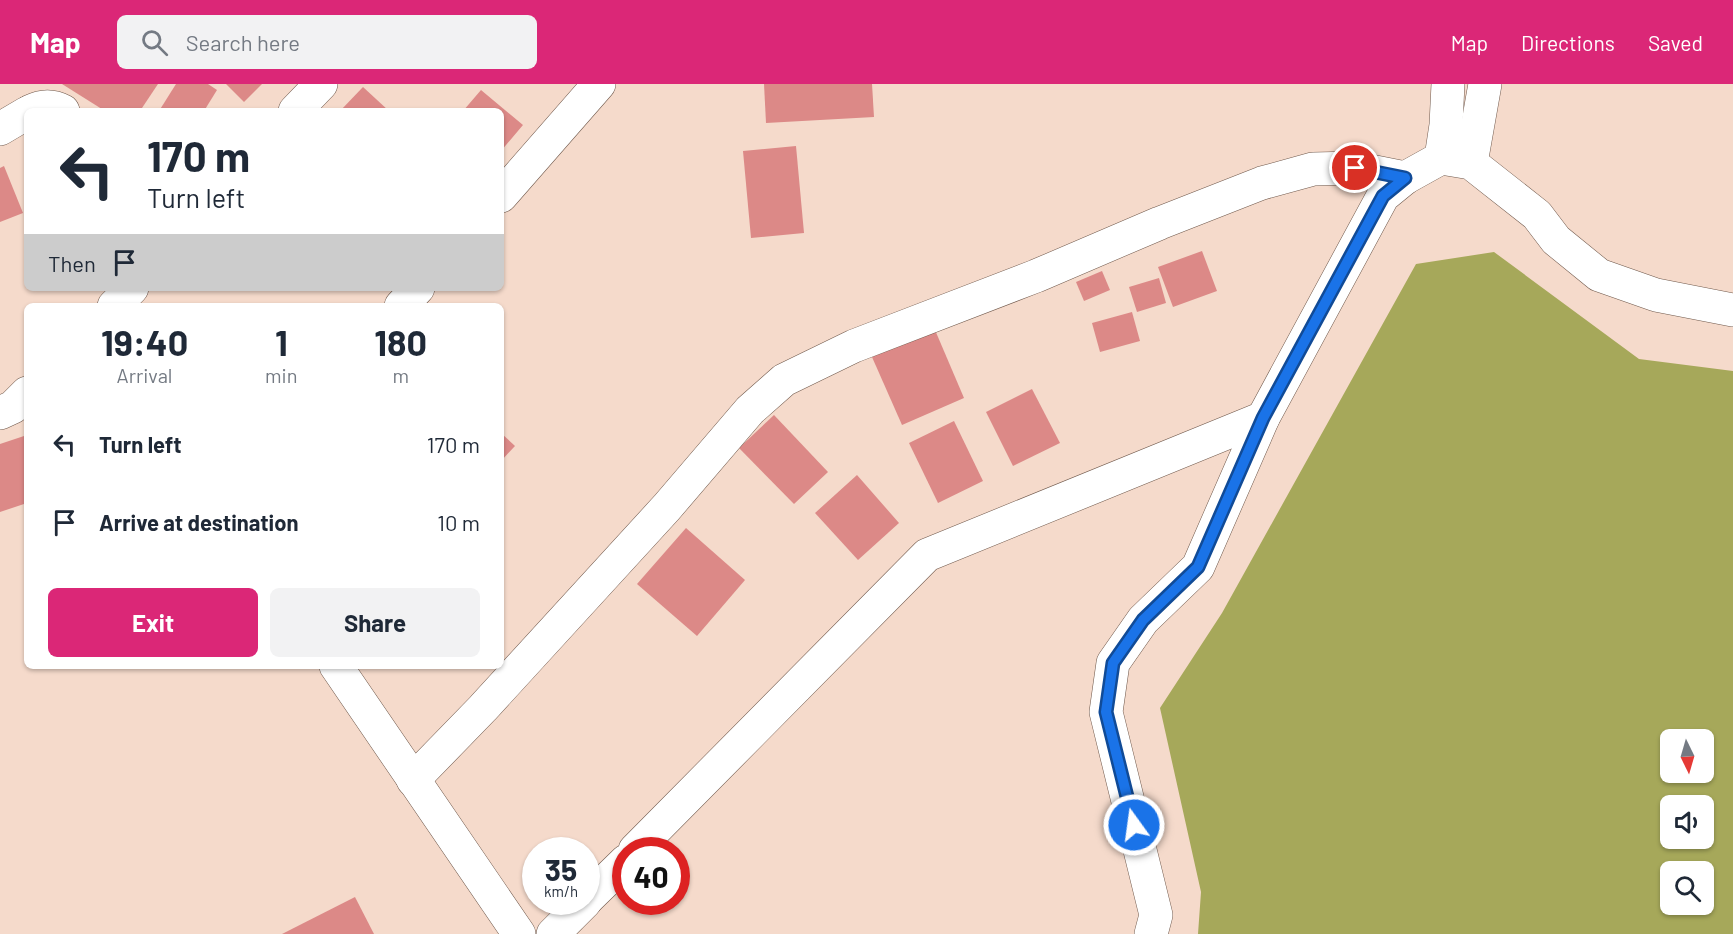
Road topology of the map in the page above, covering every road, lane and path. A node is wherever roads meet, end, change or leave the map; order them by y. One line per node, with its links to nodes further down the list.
1 (321, 84): 7 (street)
2 (599, 84): 12 (street)
3 (1448, 84): 10 (street)
4 (1485, 84): 10 (street)
5 (37, 108): 6 (street)
6 (58, 108)
7 (298, 108)
8 (24, 115): 9 (street)
9 (0, 129)
10 (1456, 161): 11 (street); 17 (street)
11 (1405, 178): 20 (street); 22 (street)
12 (504, 193)
13 (129, 291): 15 (street)
14 (415, 291): 16 (street)
15 (117, 303)
16 (404, 303)
17 (1733, 310)
18 (24, 396): 19 (street)
19 (0, 413)
20 (1263, 418): 23 (street); 29 (street)
21 (338, 669): 22 (street)
22 (413, 780): 27 (street)
23 (648, 837)
24 (612, 875): 25 (street)
25 (600, 887)
26 (572, 915): 28 (street)
27 (519, 934)
28 (553, 934)
29 (1151, 934)

